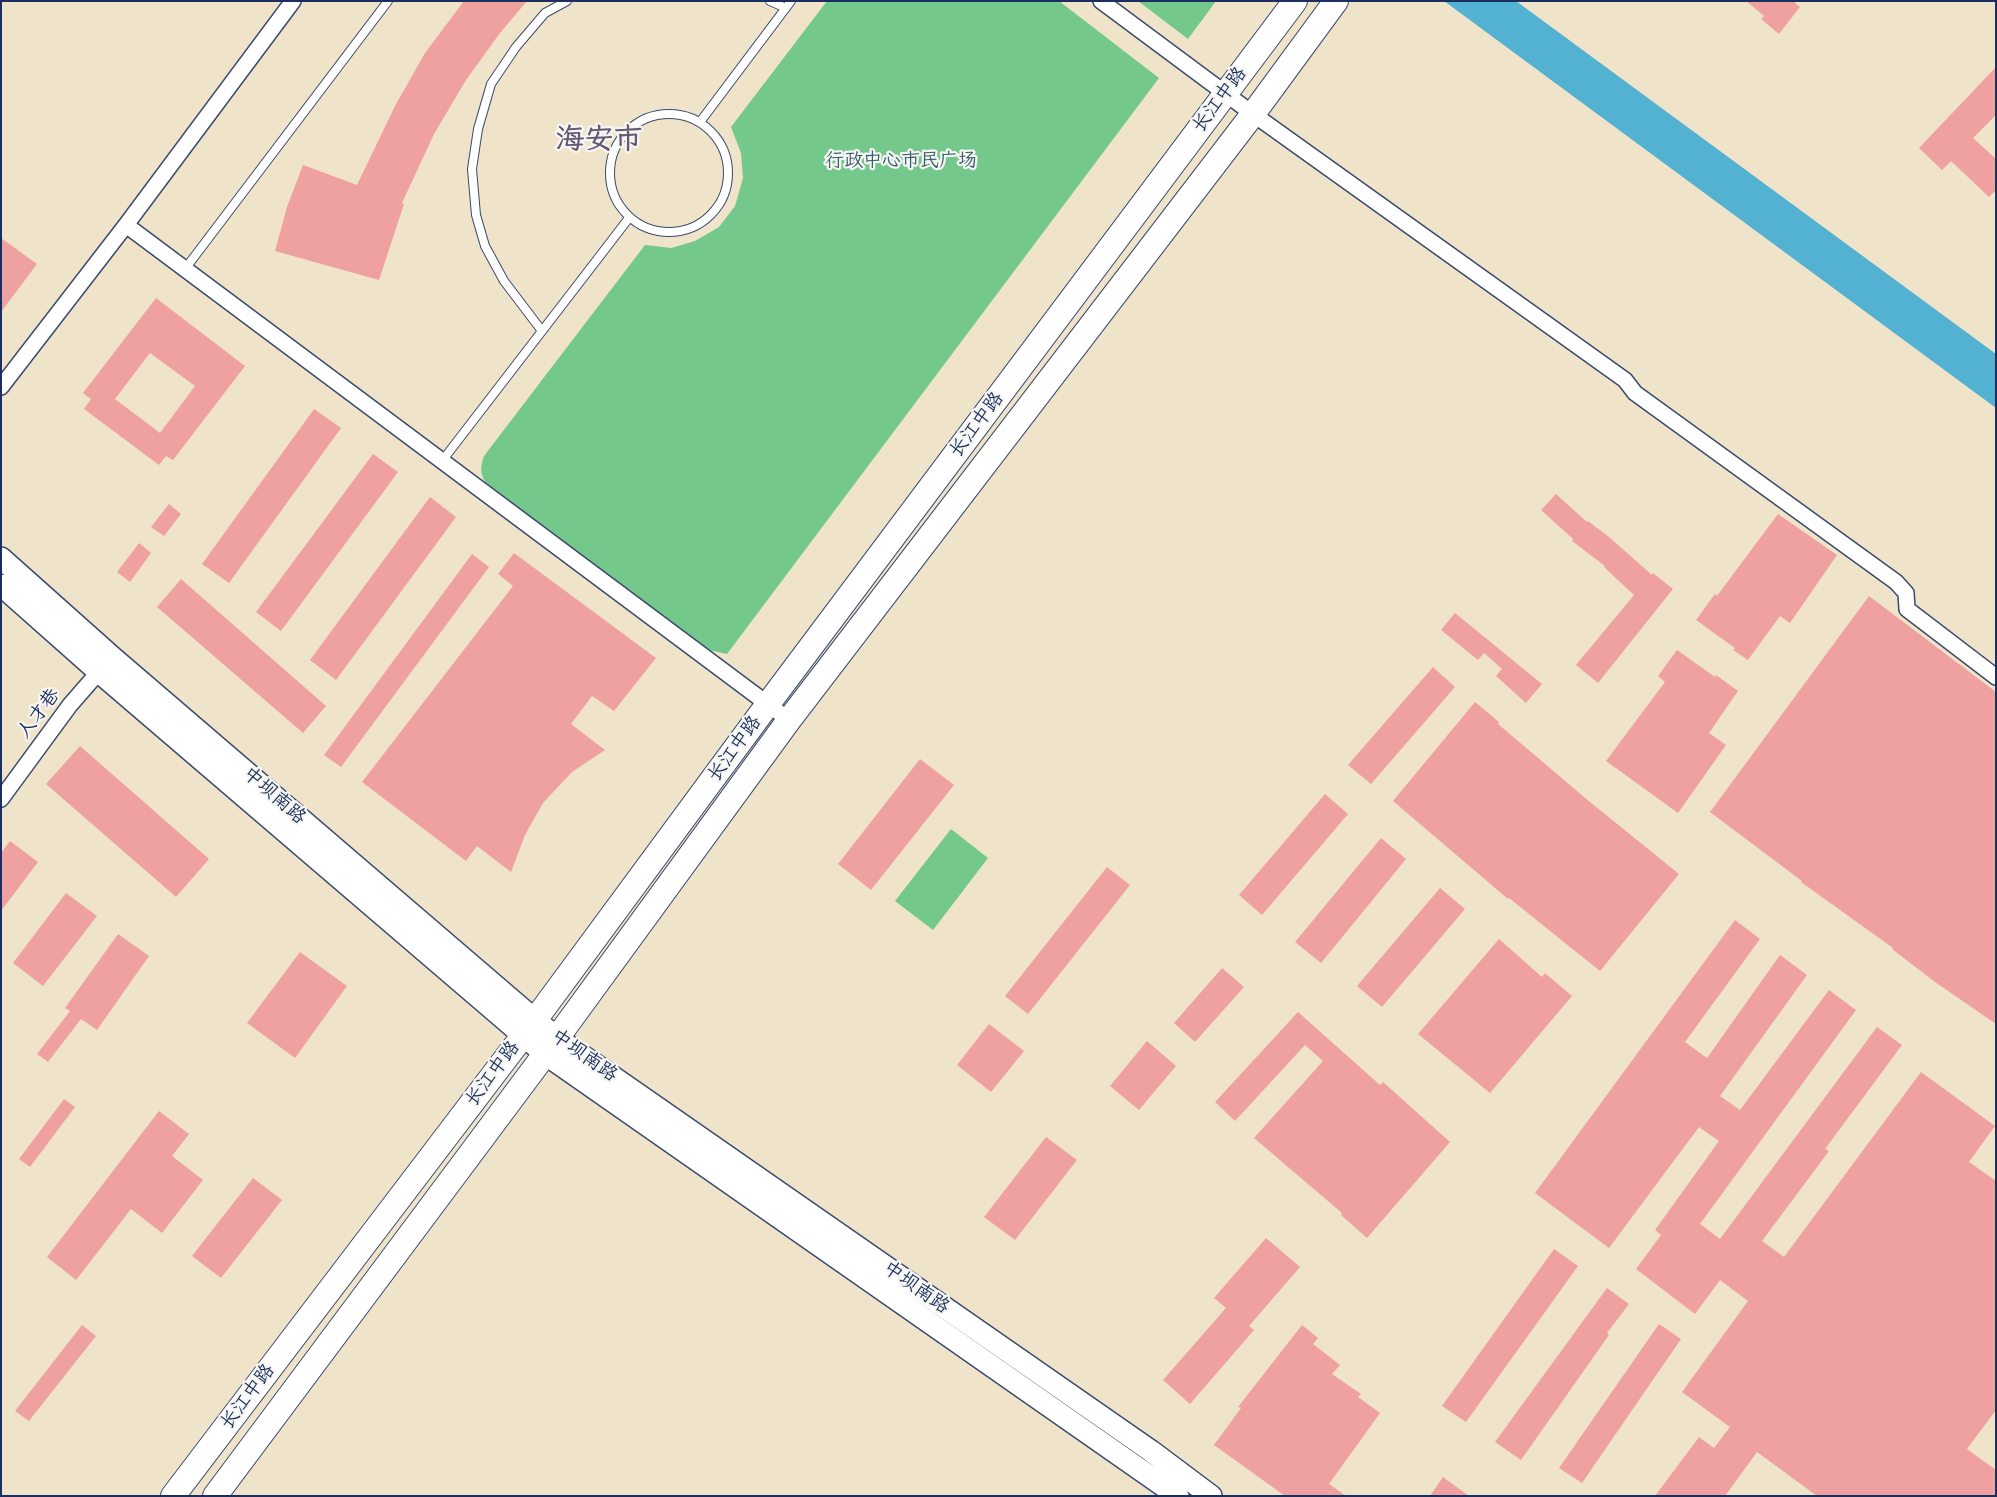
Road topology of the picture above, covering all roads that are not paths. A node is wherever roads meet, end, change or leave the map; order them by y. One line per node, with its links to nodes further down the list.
1 (293, 1): 13 (street)
2 (388, 1): 14 (lane)
3 (568, 1): 15 (lane)
4 (770, 1): 8 (lane)
5 (1101, 1): 9 (street)
6 (1295, 1): 9 (main road, 长江中路)
7 (1336, 1): 10 (main road, 长江中路)
8 (788, 5): 11 (lane)
9 (1225, 93): 10 (street); 22 (main road, 长江中路)
10 (1253, 114): 21 (street); 23 (main road, 长江中路)
11 (700, 122): 12 (lane); 12 (lane)
12 (629, 218): 15 (lane)
13 (126, 225): 14 (street); 16 (street)
14 (185, 269): 17 (street)
15 (542, 331): 17 (lane)
16 (1, 387)
17 (442, 461): 22 (street)
18 (1, 558): 20 (main road, 中坝南路)
19 (1, 585): 25 (main road, 中坝南路)
20 (112, 657): 24 (street, 人才巷); 25 (main road, 中坝南路)
21 (1996, 677)
22 (768, 704): 23 (street); 25 (main road, 长江中路)
23 (789, 720): 26 (main road, 长江中路)
24 (1, 799)
25 (528, 1028): 26 (main road, 中坝南路); 27 (main road, 长江中路)
26 (551, 1046): 28 (main road, 长江中路); 29 (main road, 中坝南路); 30 (main road, 中坝南路)
27 (173, 1496)
28 (215, 1496)
29 (1178, 1496)
30 (1211, 1496)

